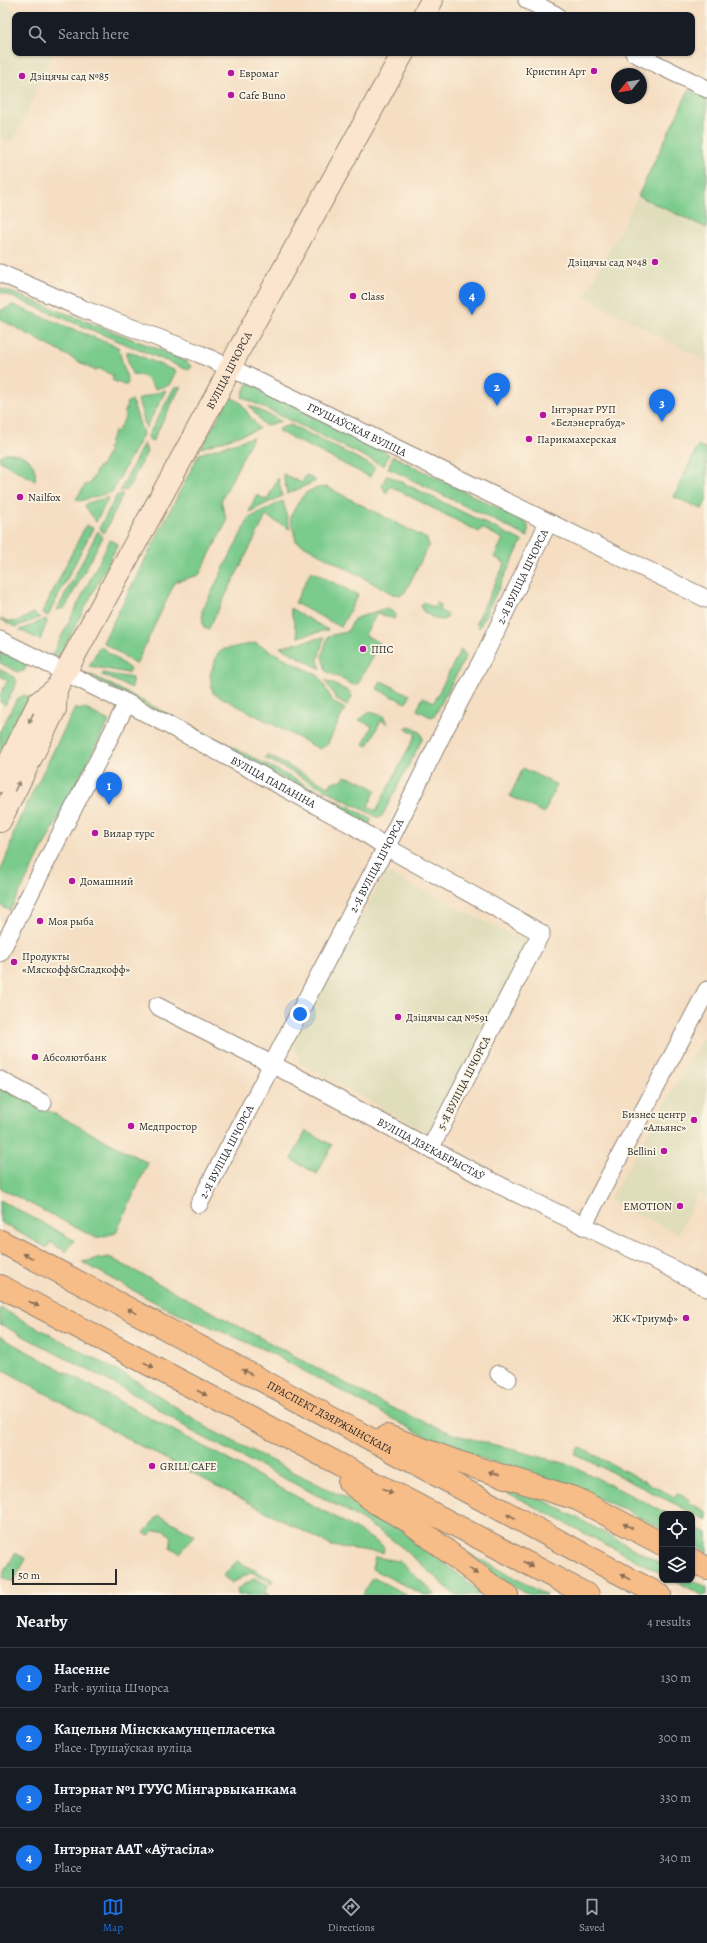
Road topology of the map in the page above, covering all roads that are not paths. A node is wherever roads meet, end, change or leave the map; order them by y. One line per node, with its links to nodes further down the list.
1 (432, 0): 3 (main road)
2 (527, 0): 4 (street)
3 (426, 12)
4 (550, 12)
5 (401, 56): 9 (main road, ВУЛІЦА ШЧОРСА)
6 (640, 56): 7 (street)
7 (707, 89)
8 (0, 273): 9 (street, ГРУШАЎСКАЯ ВУЛІЦА)
9 (230, 368): 10 (street, ГРУШАЎСКАЯ ВУЛІЦА); 13 (main road, ВУЛІЦА ШЧОРСА)
10 (548, 523): 11 (street, ГРУШАЎСКАЯ ВУЛІЦА); 17 (street, 2-Я ВУЛІЦА ШЧОРСА)
11 (707, 599)
12 (0, 640): 13 (street, ВУЛІЦА ПАПАНІНА)
13 (60, 681): 14 (street, ВУЛІЦА ПАПАНІНА); 15 (main road, ВУЛІЦА ШЧОРСА, one-way to 15); 16 (main road, ВУЛІЦА ШЧОРСА, one-way to 13)
14 (127, 703): 17 (street, ВУЛІЦА ПАПАНІНА); 19 (street)
15 (0, 781)
16 (0, 820)
17 (386, 847): 18 (street, ВУЛІЦА ПАПАНІНА); 22 (street, 2-Я ВУЛІЦА ШЧОРСА)
18 (541, 932): 25 (street, 5-Я ВУЛІЦА ШЧОРСА)
19 (0, 953)
20 (707, 990): 27 (street)
21 (157, 1006): 22 (street, ВУЛІЦА ДЗЕКАБРЫСТАЎ)
22 (271, 1064): 25 (street, ВУЛІЦА ДЗЕКАБРЫСТАЎ); 26 (street, 2-Я ВУЛІЦА ШЧОРСА)
23 (0, 1080): 24 (street)
24 (43, 1103)
25 (430, 1149): 27 (street, ВУЛІЦА ДЗЕКАБРЫСТАЎ)
26 (199, 1204)
27 (583, 1226): 30 (street, ВУЛІЦА ДЗЕКАБРЫСТАЎ)
28 (0, 1241): 31 (main road, ПРАСПЕКТ ДЗЯРЖЫНСКАГА, one-way to 28)
29 (0, 1286): 32 (main road, one-way to 32)
30 (707, 1288)
31 (318, 1410): 33 (main road, one-way to 31); 38 (main road, ПРАСПЕКТ ДЗЯРЖЫНСКАГА, one-way to 31)
32 (304, 1447): 36 (main road, one-way to 36); 37 (main road, one-way to 37)
33 (659, 1542)
34 (695, 1562): 35 (main road)
35 (707, 1568)
36 (507, 1595)
37 (588, 1595)
38 (660, 1595)

